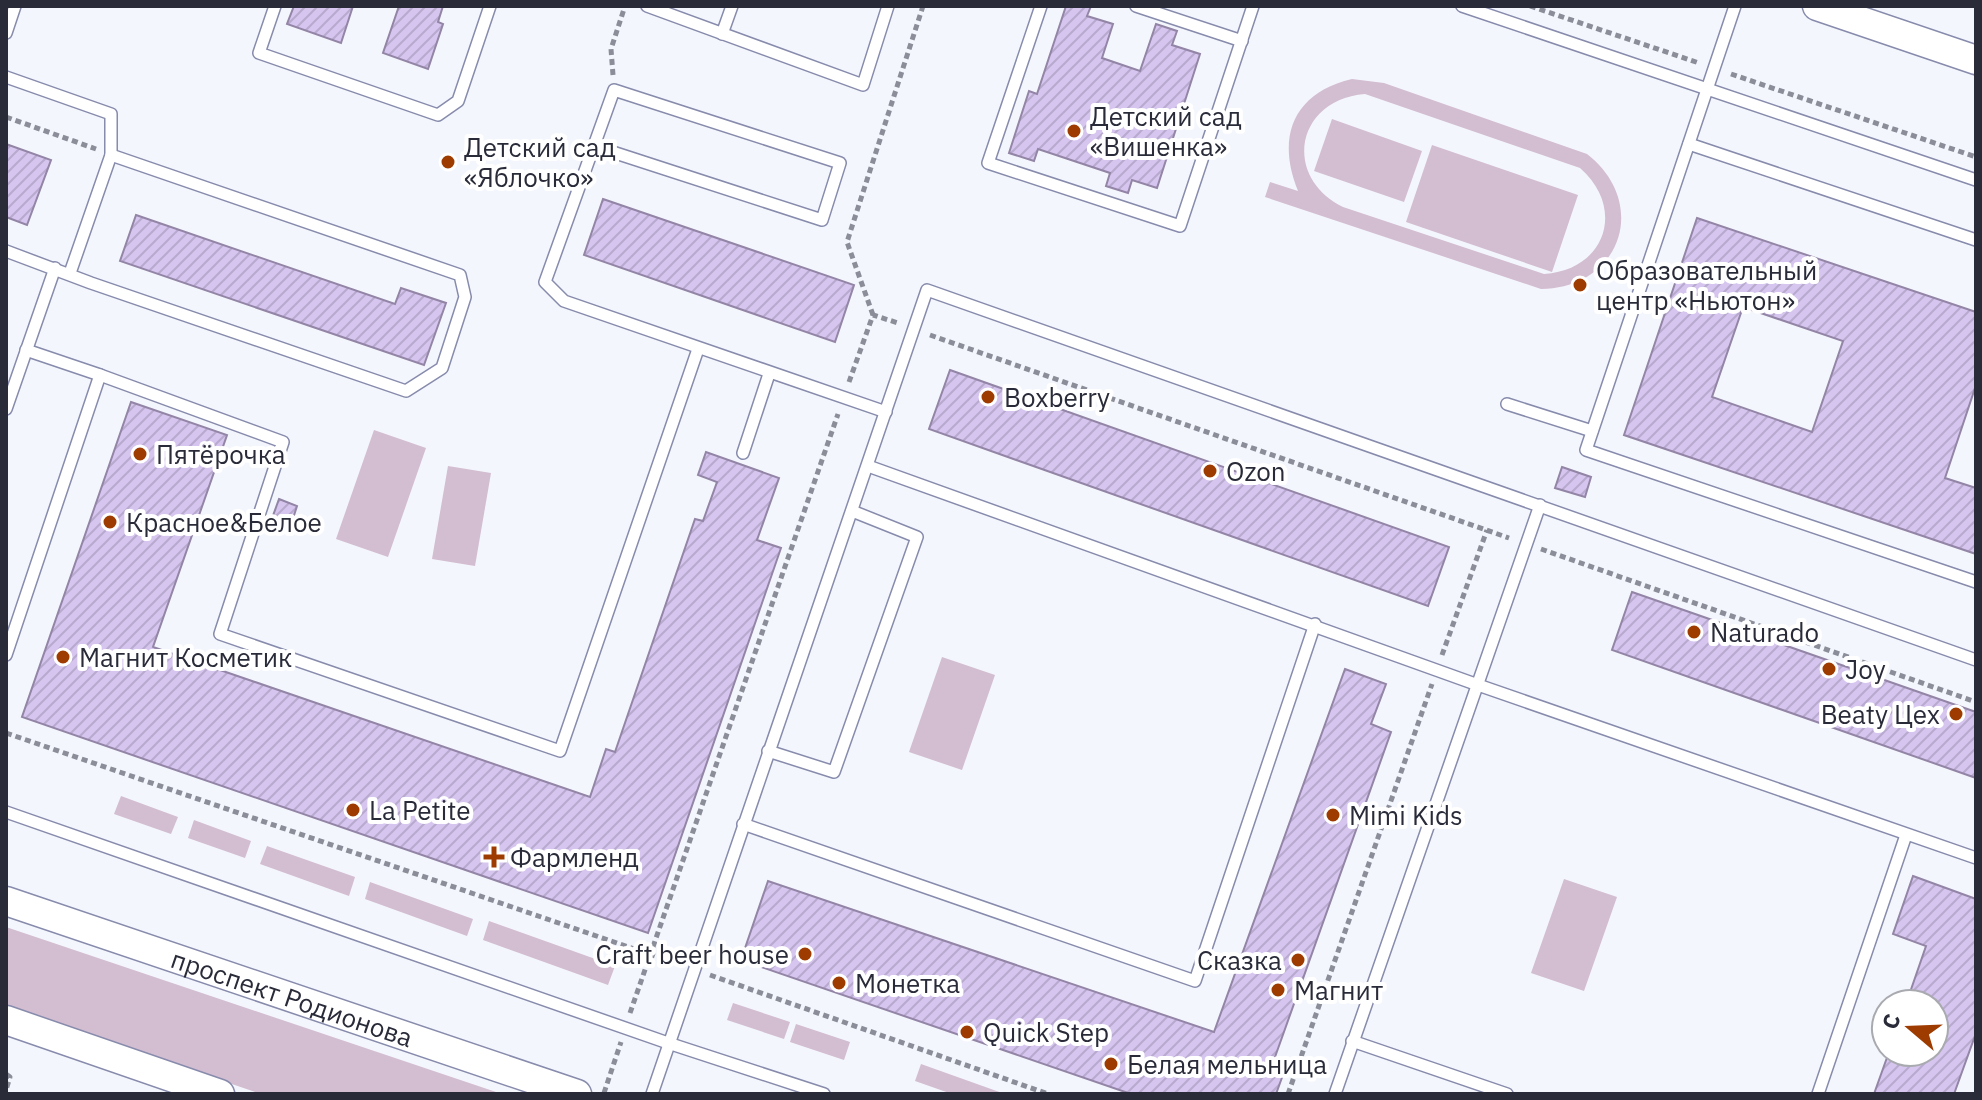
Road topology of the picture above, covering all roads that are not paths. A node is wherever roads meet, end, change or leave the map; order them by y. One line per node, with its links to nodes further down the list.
1 (15, 6): 13 (lane)
2 (275, 6): 3 (lane)
3 (490, 6)
4 (647, 6): 14 (lane)
5 (732, 6): 14 (lane)
6 (888, 6): 14 (lane)
7 (1041, 6): 15 (lane)
8 (1136, 6): 15 (lane)
9 (1253, 6): 15 (lane)
10 (1462, 6): 18 (lane)
11 (1735, 6): 18 (lane)
12 (1817, 6): 16 (street)
13 (6, 33)
14 (722, 34)
15 (1242, 41)
16 (1976, 60)
17 (6, 77): 21 (lane)
18 (1708, 89): 19 (lane); 22 (lane)
19 (1689, 144): 23 (lane); 34 (lane)
20 (594, 146): 20 (lane); 27 (lane)
21 (111, 155): 26 (lane); 26 (lane)
22 (1976, 180)
23 (1976, 240)
24 (6, 251): 25 (lane)
25 (55, 268): 26 (lane); 28 (lane)
26 (70, 273)
27 (698, 349): 29 (lane); 30 (lane)
28 (26, 350): 30 (lane); 32 (lane)
29 (769, 374): 33 (lane); 35 (lane)
30 (100, 375): 41 (lane)
31 (1507, 404): 34 (lane)
32 (6, 409)
33 (886, 412): 36 (lane); 37 (lane)
34 (1592, 431): 39 (lane)
35 (743, 453)
36 (868, 466): 38 (lane); 40 (lane)
37 (1540, 505): 42 (lane); 43 (lane)
38 (852, 511): 44 (lane); 44 (lane)
39 (1976, 582)
40 (1315, 624): 43 (lane); 46 (lane)
41 (6, 655)
42 (1976, 660)
43 (1478, 685): 47 (lane); 51 (lane)
44 (768, 751): 46 (lane)
45 (6, 812): 52 (lane)
46 (743, 824): 52 (lane)
47 (1906, 835): 48 (lane); 59 (lane)
48 (1976, 858)
49 (6, 901): 54 (street, проспект Родионова)
50 (6, 1020): 53 (street)
51 (1352, 1041): 57 (lane); 58 (lane)
52 (668, 1043): 55 (lane); 56 (lane)
53 (220, 1094)
54 (577, 1094)
55 (652, 1094)
56 (824, 1094)
57 (1335, 1094)
58 (1507, 1094)
59 (1818, 1094)

